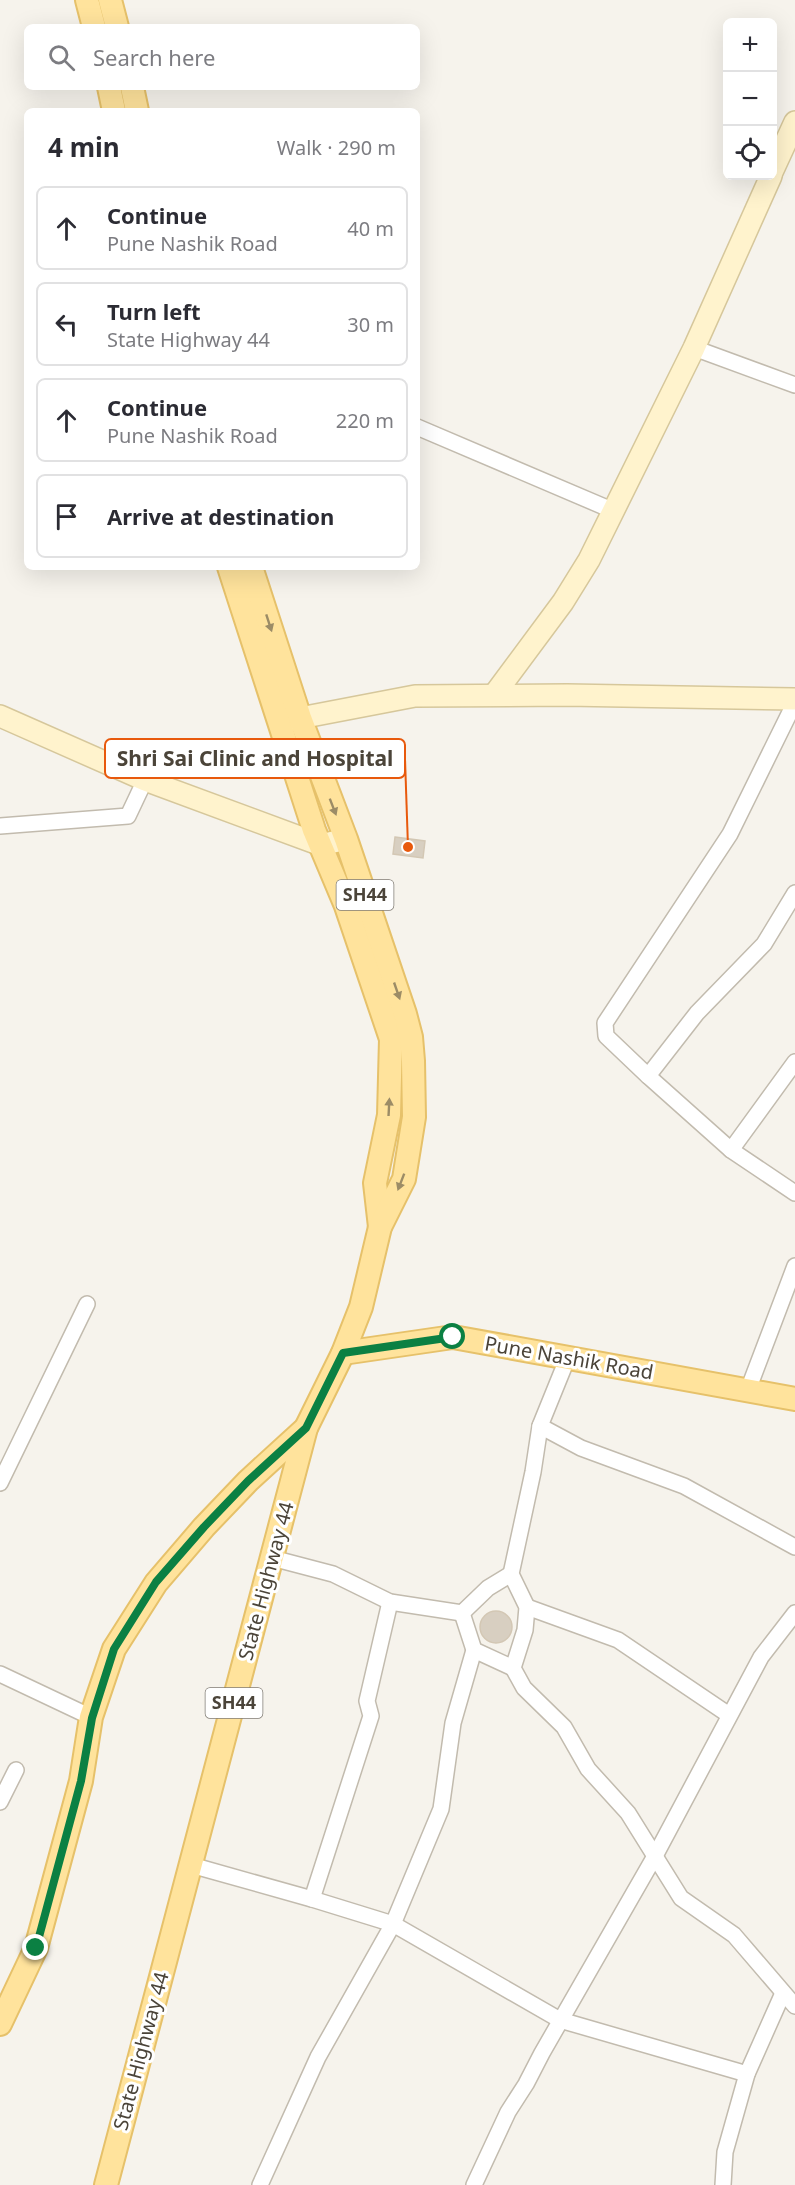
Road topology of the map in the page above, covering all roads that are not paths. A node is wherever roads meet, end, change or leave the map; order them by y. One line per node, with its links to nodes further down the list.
1 (87, 0): 3 (main road)
2 (110, 0): 4 (main road)
3 (93, 24)
4 (116, 24)
5 (134, 96): 6 (main road)
6 (111, 98)
7 (795, 122): 8 (street)
8 (777, 163)
9 (769, 180): 10 (street)
10 (694, 348): 11 (street); 13 (street)
11 (795, 385)
12 (420, 428): 13 (street)
13 (614, 511): 16 (street)
14 (229, 570): 19 (main road, State Highway 44 / SH44)
15 (252, 570): 19 (main road, State Highway 44 / SH44, one-way to 19)
16 (494, 695): 17 (street); 19 (street)
17 (795, 700): 27 (street)
18 (0, 716): 20 (street)
19 (290, 721): 22 (main road, State Highway 44 / SH44, one-way to 22); 23 (main road, State Highway 44 / SH44)
20 (145, 780): 21 (street); 23 (street)
21 (0, 825)
22 (346, 839): 23 (street); 25 (main road, State Highway 44 / SH44, one-way to 25)
23 (321, 845): 25 (main road, State Highway 44 / SH44)
24 (795, 893): 27 (street)
25 (401, 1038): 32 (main road, State Highway 44 / SH44)
26 (795, 1062): 28 (street)
27 (648, 1076): 28 (street)
28 (731, 1150): 29 (street)
29 (795, 1193)
30 (795, 1266): 34 (street)
31 (87, 1304): 38 (street)
32 (343, 1353): 33 (main road, Pune Nashik Road); 37 (main road, State Highway 44 / SH44)
33 (568, 1358): 34 (main road, Pune Nashik Road); 36 (street)
34 (748, 1390): 35 (main road, Pune Nashik Road)
35 (795, 1399)
36 (540, 1426): 39 (street); 41 (street)
37 (306, 1428): 40 (main road, State Highway 44 / SH44); 50 (main road)
38 (0, 1483)
39 (795, 1547)
40 (272, 1558): 42 (street); 54 (main road, State Highway 44 / SH44)
41 (511, 1574): 43 (street); 44 (street)
42 (390, 1602): 44 (street); 55 (street)
43 (527, 1607): 47 (street); 49 (street)
44 (462, 1613): 46 (street)
45 (795, 1613): 49 (street)
46 (474, 1650): 47 (street); 56 (street)
47 (513, 1668): 53 (street)
48 (0, 1674): 50 (street)
49 (729, 1715): 53 (street)
50 (92, 1718): 60 (main road)
51 (16, 1770): 52 (street)
52 (0, 1802)
53 (655, 1856): 57 (street); 59 (street)
54 (191, 1865): 55 (street); 62 (main road, State Highway 44 / SH44)
55 (312, 1899): 56 (street)
56 (393, 1924): 59 (street); 63 (street)
57 (783, 1993): 58 (street); 61 (street)
58 (795, 2006)
59 (560, 2020): 61 (street); 64 (street)
60 (0, 2024)
61 (747, 2074): 65 (street)
62 (106, 2185)
63 (260, 2185)
64 (474, 2185)
65 (723, 2185)

